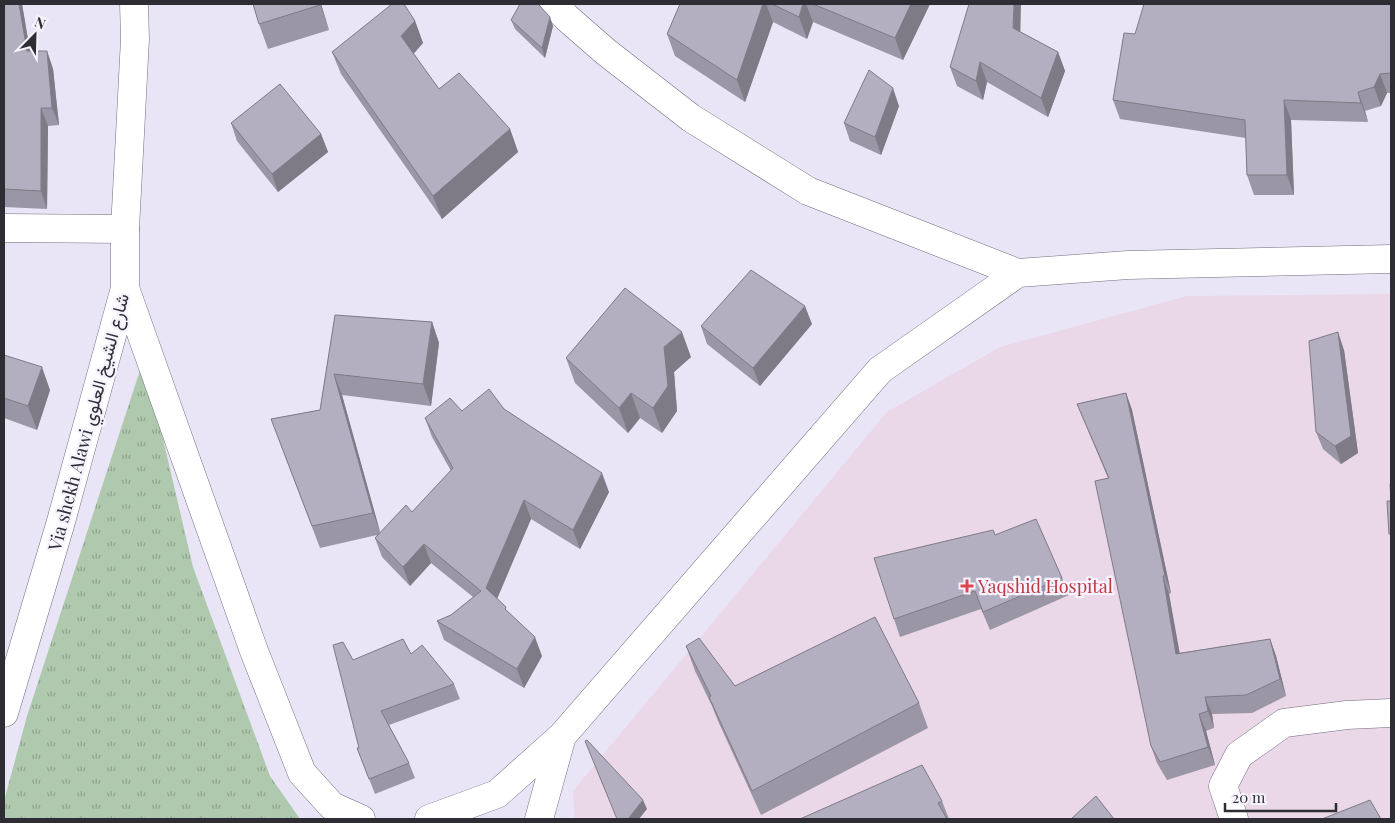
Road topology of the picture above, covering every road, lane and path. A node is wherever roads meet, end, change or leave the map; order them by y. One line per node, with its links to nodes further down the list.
1 (134, 4): 4 (street, Via shekh Alawi شارع الشيخ العلوي)
2 (554, 4): 6 (street)
3 (4, 228): 4 (street)
4 (125, 229): 7 (street, Via shekh Alawi شارع الشيخ العلوي)
5 (1391, 259): 6 (street)
6 (1018, 273): 10 (street)
7 (125, 288): 8 (street, Via shekh Alawi شارع الشيخ العلوي); 11 (street)
8 (4, 713)
9 (1391, 713): 14 (street)
10 (562, 736): 12 (street); 13 (street)
11 (361, 819)
12 (429, 819)
13 (539, 819)
14 (1234, 819)

